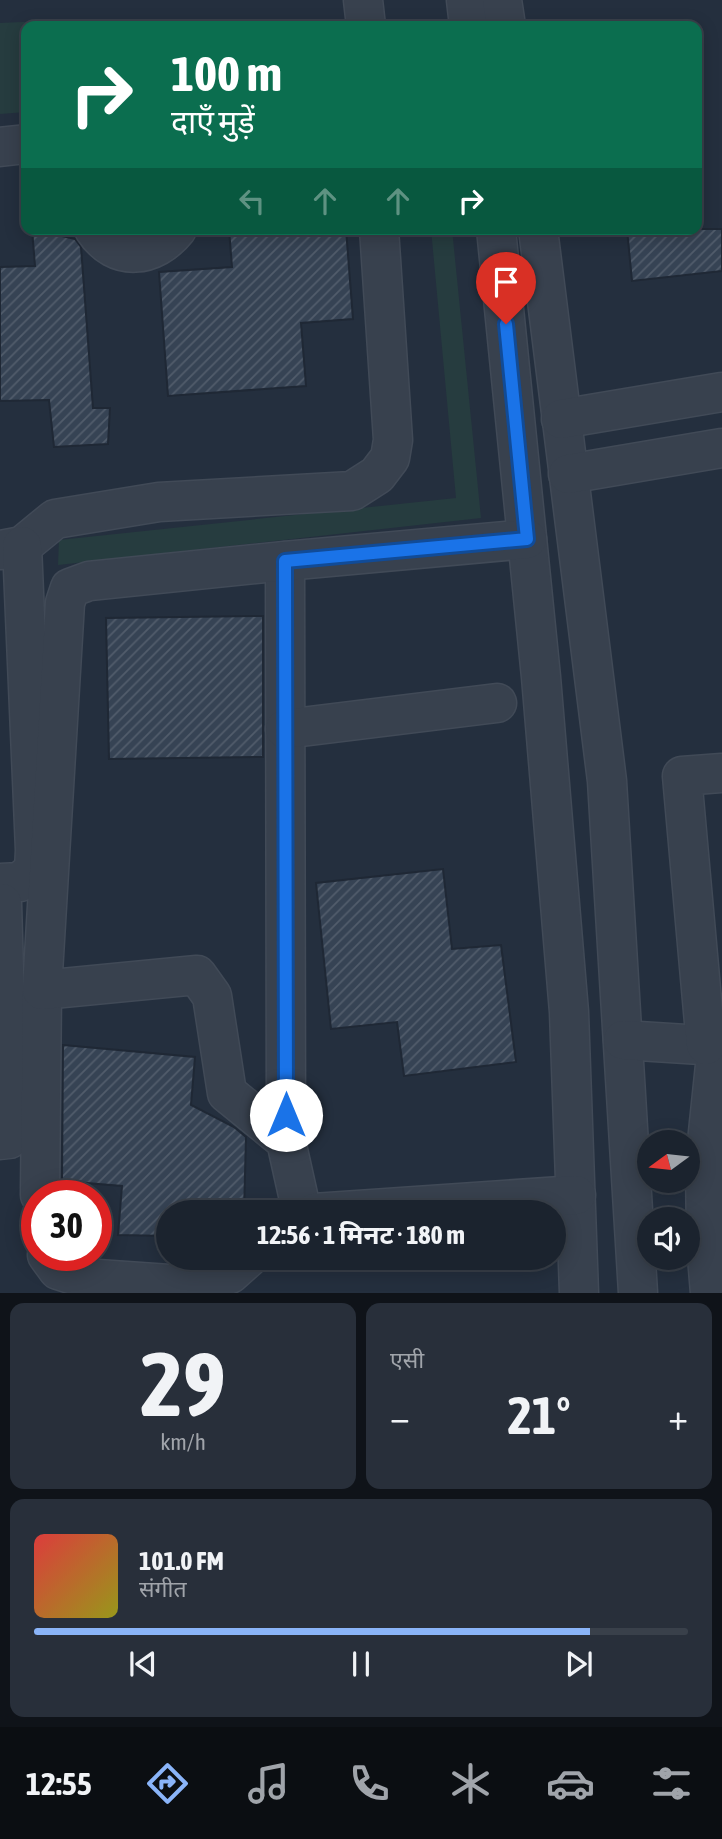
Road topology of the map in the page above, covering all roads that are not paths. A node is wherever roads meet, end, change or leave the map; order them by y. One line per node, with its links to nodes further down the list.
1 (363, 0): 4 (street)
2 (466, 0): 5 (street)
3 (502, 0): 6 (street)
4 (365, 21)
5 (468, 21)
6 (505, 21)
7 (21, 145): 8 (street)
8 (0, 147)
9 (99, 235): 10 (street)
10 (172, 235)
11 (379, 235): 19 (street)
12 (497, 235): 18 (street)
13 (539, 235): 15 (street)
14 (722, 392): 15 (street)
15 (561, 419): 17 (street)
16 (722, 448): 17 (street)
17 (568, 474): 27 (street)
18 (527, 539): 20 (street); 33 (street)
19 (11, 548): 24 (street)
20 (285, 561): 22 (street); 26 (street)
21 (497, 704): 22 (street)
22 (285, 729): 31 (street)
23 (722, 773): 28 (street)
24 (0, 883)
25 (0, 904): 30 (street)
26 (42, 990): 31 (street); 32 (street)
27 (623, 1040): 28 (street); 39 (street)
28 (706, 1045): 29 (street)
29 (716, 1119): 40 (street)
30 (0, 1140)
31 (286, 1141): 34 (street)
32 (40, 1180)
33 (576, 1195): 35 (street); 38 (street)
34 (299, 1200)
35 (503, 1200)
36 (234, 1270): 37 (street)
37 (61, 1271)
38 (579, 1293)
39 (638, 1293)
40 (710, 1293)

